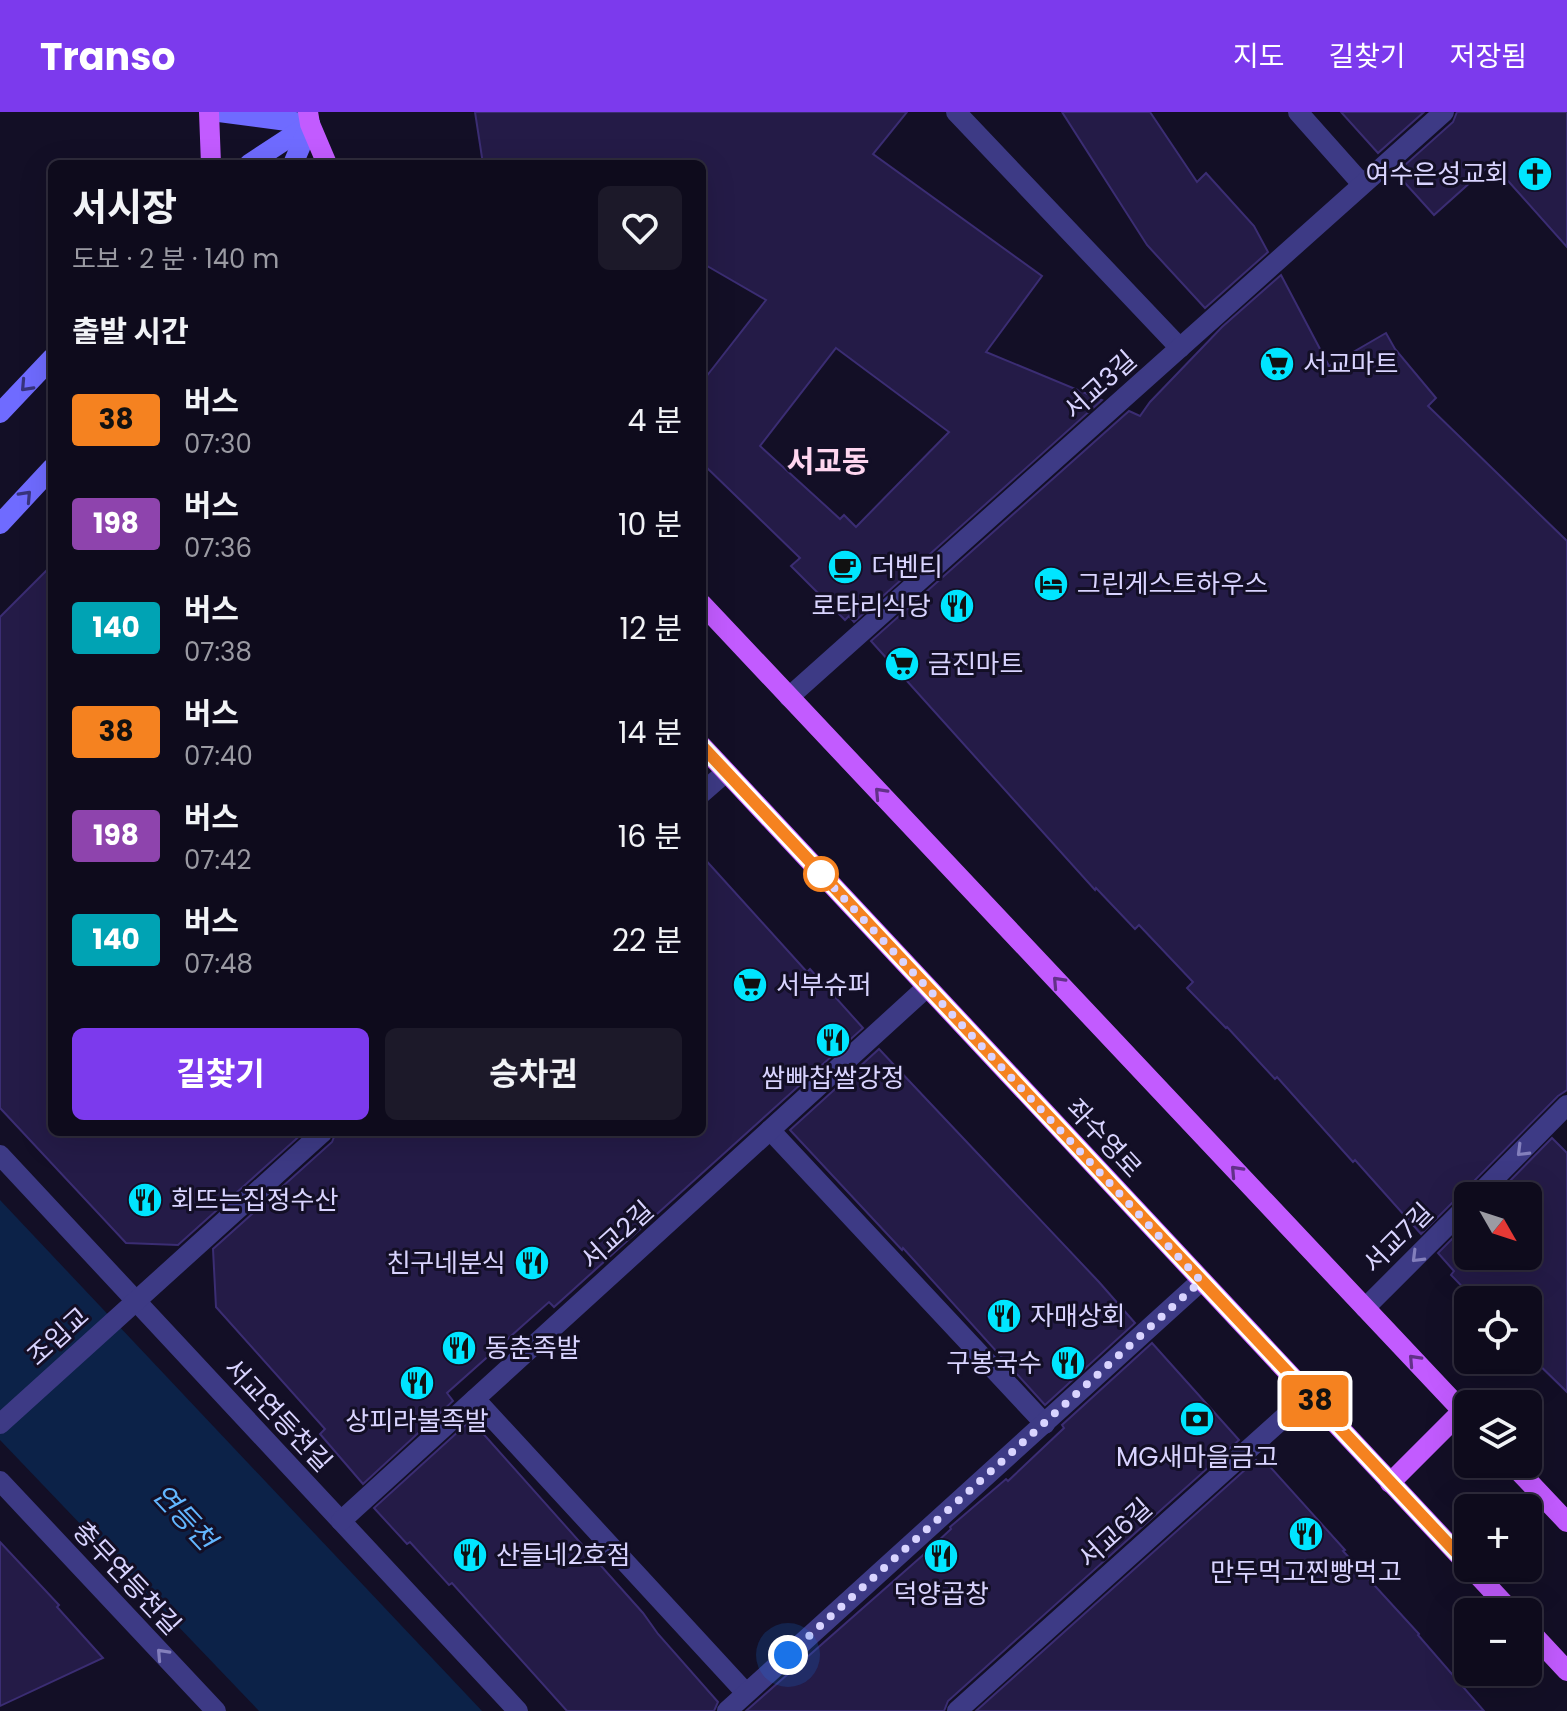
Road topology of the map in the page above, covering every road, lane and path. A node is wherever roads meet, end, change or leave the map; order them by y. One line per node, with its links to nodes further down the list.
1 (209, 112): 7 (main road)
2 (219, 112): 6 (street)
3 (956, 112): 12 (street)
4 (1298, 112): 11 (street)
5 (1444, 112): 11 (street, 서교3길)
6 (313, 116): 8 (street); 9 (street); 10 (main road)
7 (211, 160)
8 (254, 160)
9 (295, 160)
10 (326, 160)
11 (1362, 184): 12 (street, 서교3길)
12 (1180, 348): 18 (street, 서교3길)
13 (48, 362): 14 (street, one-way to 14)
14 (0, 413)
15 (48, 472): 16 (street, one-way to 15)
16 (0, 524)
17 (706, 608): 18 (main road)
18 (789, 697): 31 (main road, one-way to 18)
19 (706, 750): 20 (main road, 좌수영로)
20 (726, 772): 21 (street); 22 (main road, 좌수영로)
21 (706, 790)
22 (927, 987): 24 (street, 서교2길); 29 (main road, 좌수영로)
23 (1567, 1105): 27 (street, one-way to 27)
24 (770, 1130): 33 (street, 서교2길); 36 (street)
25 (319, 1136): 30 (street)
26 (0, 1155): 30 (street, 서교연등천길)
27 (1491, 1182)
28 (1454, 1219): 31 (street, 서교7길, one-way to 31)
29 (1201, 1281): 32 (main road, 좌수영로); 36 (street)
30 (135, 1300): 35 (street, 조입교); 41 (street, 서교연등천길)
31 (1365, 1308): 34 (main road, one-way to 31)
32 (1309, 1395): 40 (main road, 좌수영로); 52 (street, 서교6길)
33 (475, 1399): 41 (street, 서교2길); 48 (street)
34 (1454, 1402)
35 (0, 1424)
36 (1045, 1424): 48 (street)
37 (1454, 1424): 40 (main road)
38 (1525, 1478): 42 (main road)
39 (0, 1481): 49 (street, 충무연등천길, one-way to 39)
40 (1390, 1483): 43 (main road, 좌수영로)
41 (341, 1521): 50 (street, 서교연등천길)
42 (1567, 1522)
43 (1454, 1551)
44 (1483, 1582): 45 (main road, 좌수영로)
45 (1499, 1598)
46 (1542, 1644): 47 (main road)
47 (1567, 1671)
48 (746, 1693): 51 (street)
49 (216, 1711)
50 (518, 1711)
51 (727, 1711)
52 (957, 1711)

